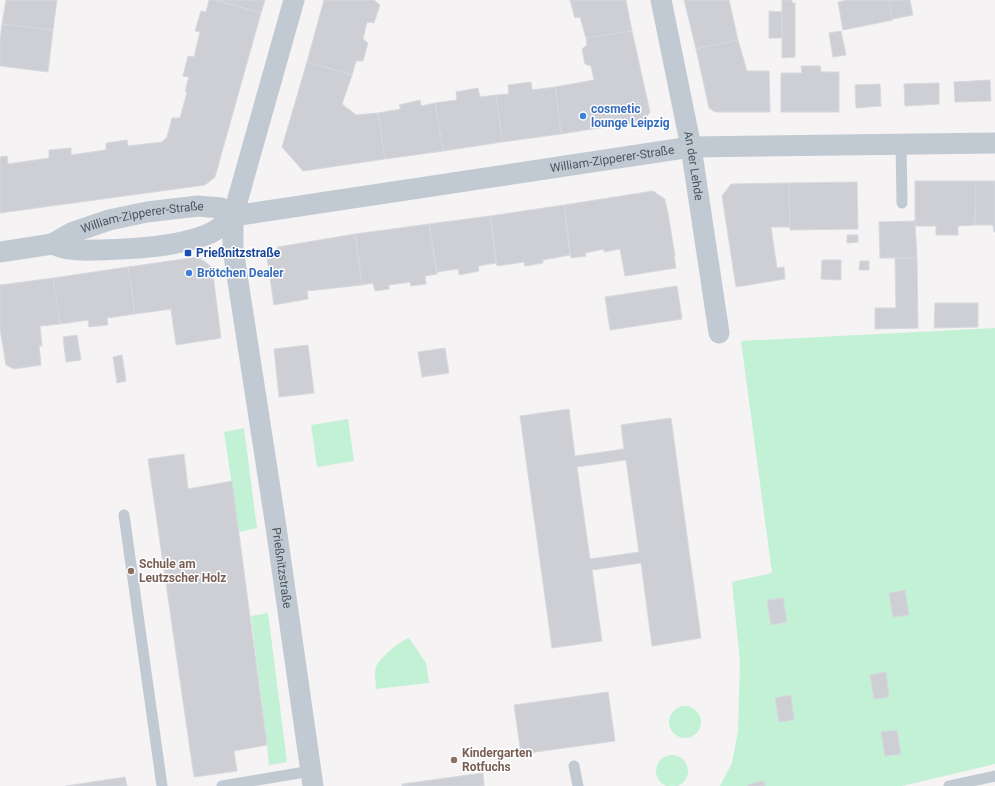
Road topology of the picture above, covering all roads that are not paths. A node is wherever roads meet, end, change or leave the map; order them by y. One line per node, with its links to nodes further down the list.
1 (294, 0): 7 (street, Prießnitzstraße)
2 (661, 0): 5 (street, An der Lehde)
3 (995, 143): 4 (street, William-Zipperer-Straße)
4 (901, 144): 5 (street, William-Zipperer-Straße); 6 (lane)
5 (691, 147): 7 (street, William-Zipperer-Straße); 10 (street, An der Lehde)
6 (902, 203)
7 (233, 216): 8 (street, William-Zipperer-Straße); 8 (street, William-Zipperer-Straße); 13 (street, Prießnitzstraße)
8 (52, 244): 9 (street, William-Zipperer-Straße)
9 (0, 252)
10 (719, 333)
11 (124, 515): 15 (lane)
12 (574, 766): 17 (lane)
13 (312, 778): 16 (lane)
14 (994, 780): 18 (lane)
15 (162, 786)
16 (222, 786)
17 (578, 786)
18 (949, 786)

